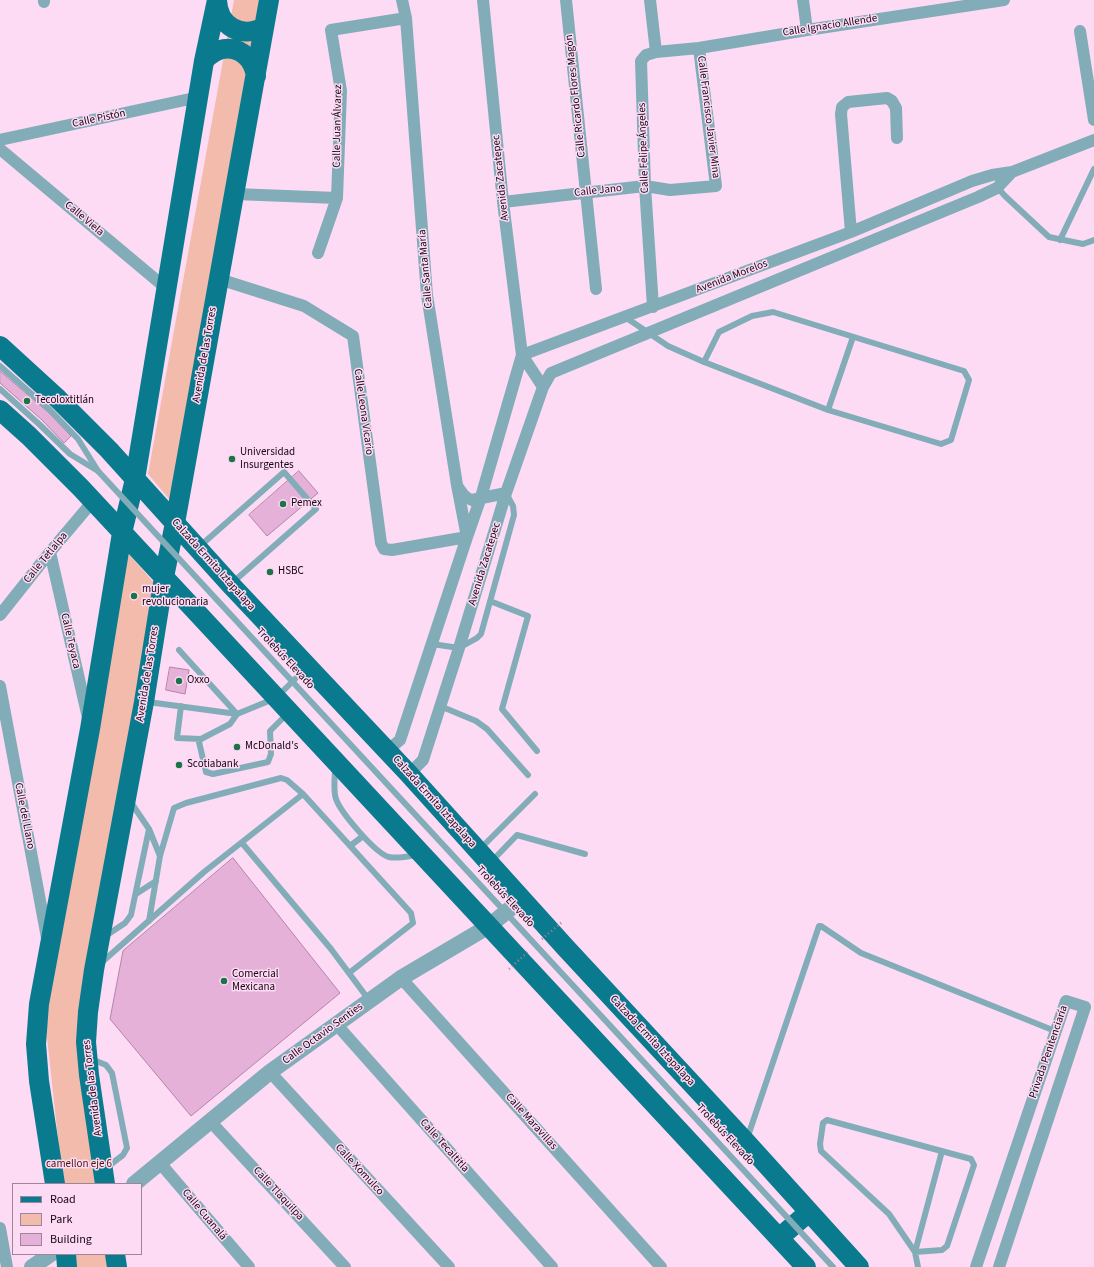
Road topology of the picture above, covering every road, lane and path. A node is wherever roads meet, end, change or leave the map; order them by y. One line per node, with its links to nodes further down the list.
1 (217, 0): 10 (main road); 15 (main road)
2 (269, 0): 10 (main road, Avenida de las Torres)
3 (402, 0): 9 (street, Calle Santa María)
4 (483, 0): 33 (street, Avenida Zacatepec)
5 (566, 0): 29 (street, Calle Ricardo Flores Magón)
6 (650, 0): 14 (street)
7 (803, 0): 11 (street)
8 (1004, 0): 11 (street, Calle Ignacio Allende)
9 (406, 18): 32 (street, Calle Juan Álvarez); 56 (street, Calle Santa María)
10 (264, 27): 16 (main road, Avenida de las Torres)
11 (807, 30): 13 (street, Calle Ignacio Allende)
12 (1080, 31): 18 (street)
13 (699, 48): 14 (street, Calle Ignacio Allende); 27 (street, Calle Francisco Javier Mina)
14 (656, 52): 26 (street, Calle Felipe Ángeles)
15 (204, 61): 16 (main road); 17 (main road)
16 (256, 76): 30 (main road, Avenida de las Torres)
17 (199, 97): 20 (street, Calle Pistón); 41 (main road)
18 (1094, 120)
19 (897, 138): 35 (street)
20 (0, 140)
21 (1094, 140): 24 (street, Avenida Morelos)
22 (0, 149): 41 (street, Calle Viela)
23 (1094, 169): 36 (lane)
24 (1012, 172): 25 (street, Avenida Morelos); 28 (street, Avenida Morelos)
25 (992, 174): 28 (lane); 31 (street, Avenida Morelos)
26 (645, 186): 27 (street, Calle Jano); 29 (street, Calle Jano); 42 (street, Calle Felipe Ángeles)
27 (716, 186)
28 (997, 188): 34 (street, Avenida Morelos); 36 (lane)
29 (585, 193): 33 (street, Calle Jano); 40 (street, Calle Ricardo Flores Magón)
30 (235, 194): 32 (street); 39 (main road, Avenida de las Torres)
31 (939, 194): 34 (street); 35 (street, Avenida Morelos)
32 (337, 198): 38 (street)
33 (503, 202): 47 (street, Avenida Zacatepec)
34 (946, 211): 44 (street, Avenida Morelos)
35 (851, 232): 42 (street, Avenida Morelos)
36 (1060, 240): 37 (lane)
37 (1094, 240)
38 (318, 253)
39 (219, 279): 60 (main road, Avenida de las Torres); 62 (street, Calle Leona Vicario)
40 (596, 289)
41 (168, 290): 55 (main road)
42 (652, 306): 43 (street, Avenida Morelos)
43 (624, 317): 44 (lane); 47 (street, Avenida Morelos)
44 (648, 333): 48 (lane); 50 (street, Avenida Morelos)
45 (853, 337): 48 (lane); 53 (lane); 53 (lane)
46 (0, 346): 55 (main road, Calzada Ermita Iztapalapa)
47 (522, 355): 50 (street, Avenida Zacatepec); 58 (street, Avenida Zacatepec)
48 (704, 362): 53 (lane)
49 (0, 366): 54 (lane, Trolebús Elevado, bridge)
50 (543, 387): 57 (street, Avenida Zacatepec)
51 (0, 389): 54 (lane, Trolebús Elevado)
52 (0, 410): 59 (main road)
53 (828, 410)
54 (98, 471): 137 (lane, Trolebús Elevado, bridge)
55 (135, 479): 60 (main road, Calzada Ermita Iztapalapa); 61 (main road)
56 (457, 485): 58 (street); 62 (street, Calle Santa María)
57 (506, 493): 58 (street); 67 (lane); 70 (street, Avenida Zacatepec)
58 (481, 497): 62 (street, Avenida Zacatepec)
59 (93, 501): 61 (main road); 64 (street, Calle Tetlalpa)
60 (175, 523): 63 (main road, Calzada Ermita Iztapalapa); 65 (main road, Avenida de las Torres)
61 (122, 532): 65 (main road); 80 (main road)
62 (467, 537): 69 (street, Avenida Zacatepec)
63 (198, 548): 66 (main road, Calzada Ermita Iztapalapa); 66 (lane)
64 (50, 552): 68 (street, Calle Tetlalpa); 80 (street, Calle Teyaca)
65 (164, 577): 74 (main road); 75 (main road, Avenida de las Torres)
66 (230, 584): 72 (main road, Calzada Ermita Iztapalapa)
67 (490, 601): 70 (lane); 83 (lane)
68 (0, 615)
69 (432, 644): 70 (lane); 82 (street, Avenida Zacatepec)
70 (459, 648): 77 (street, Avenida Zacatepec)
71 (180, 650): 79 (lane)
72 (308, 667): 74 (lane); 82 (main road, Calzada Ermita Iztapalapa)
73 (0, 686): 104 (street, Calle del Llano)
74 (276, 698): 78 (main road); 79 (lane)
75 (144, 702): 76 (lane); 89 (main road, Avenida de las Torres)
76 (181, 706): 79 (lane); 81 (lane)
77 (440, 706): 85 (street, Avenida Zacatepec); 86 (lane)
78 (290, 712): 81 (lane); 84 (main road)
79 (237, 714): 81 (lane)
80 (90, 729): 104 (main road)
81 (201, 739)
82 (387, 751): 85 (main road, Calzada Ermita Iztapalapa)
83 (537, 752)
84 (335, 761): 91 (lane); 94 (main road)
85 (409, 774): 97 (main road, Calzada Ermita Iztapalapa)
86 (528, 775)
87 (303, 794): 92 (lane); 93 (lane); 96 (lane)
88 (534, 794): 97 (lane)
89 (126, 795): 90 (lane); 103 (main road, Avenida de las Torres)
90 (149, 829): 96 (lane); 99 (lane)
91 (363, 836): 93 (lane); 94 (lane)
92 (242, 843): 101 (lane); 106 (lane)
93 (350, 846): 106 (lane)
94 (422, 854): 102 (main road)
95 (585, 854): 97 (lane)
96 (160, 856): 98 (lane)
97 (484, 857): 100 (main road, Calzada Ermita Iztapalapa)
98 (156, 881): 99 (lane); 101 (lane)
99 (136, 894): 103 (lane)
100 (522, 899): 102 (street, Calle Octavio Senties); 114 (main road, Calzada Ermita Iztapalapa)
101 (149, 921): 105 (lane)
102 (489, 926): 107 (street, Calle Octavio Senties); 122 (main road)
103 (100, 940): 105 (main road, Avenida de las Torres)
104 (48, 947): 118 (main road)
105 (94, 970): 111 (main road, Avenida de las Torres)
106 (349, 973): 108 (lane)
107 (401, 978): 108 (street, Calle Octavio Senties); 135 (street, Calle Maravillas)
108 (370, 1000): 109 (street, Calle Octavio Senties)
109 (336, 1025): 112 (street, Calle Octavio Senties); 134 (street, Calle Tecaltitla)
110 (1055, 1031): 114 (lane); 140 (street, Privada Penitenciaría); 141 (street, Privada Penitenciaría)
111 (88, 1058): 117 (main road, Avenida de las Torres); 117 (lane)
112 (270, 1072): 113 (street, Calle Octavio Senties); 133 (street, Calle Xomulco)
113 (210, 1121): 116 (street, Calle Octavio Senties); 132 (street, Calle Tlaquilpa)
114 (746, 1142): 120 (main road, Calzada Ermita Iztapalapa)
115 (942, 1151): 123 (lane); 123 (lane); 123 (lane)
116 (160, 1163): 119 (street, Calle Octavio Senties); 131 (street, Calle Cuanalá)
117 (104, 1177)
118 (55, 1183)
119 (135, 1183)
120 (809, 1212): 122 (main road); 138 (main road, Calzada Ermita Iztapalapa)
121 (0, 1228): 127 (street)
122 (779, 1238): 136 (main road)
123 (915, 1252): 139 (lane)
124 (50, 1255): 128 (street)
125 (66, 1255): 129 (main road)
126 (115, 1255): 130 (main road)
127 (7, 1267)
128 (32, 1267)
129 (67, 1267)
130 (117, 1267)
131 (249, 1267)
132 (345, 1267)
133 (449, 1267)
134 (552, 1267)
135 (660, 1267)
136 (806, 1267)
137 (833, 1267)
138 (859, 1267)
139 (918, 1267)
140 (976, 1267)
141 (999, 1267)

